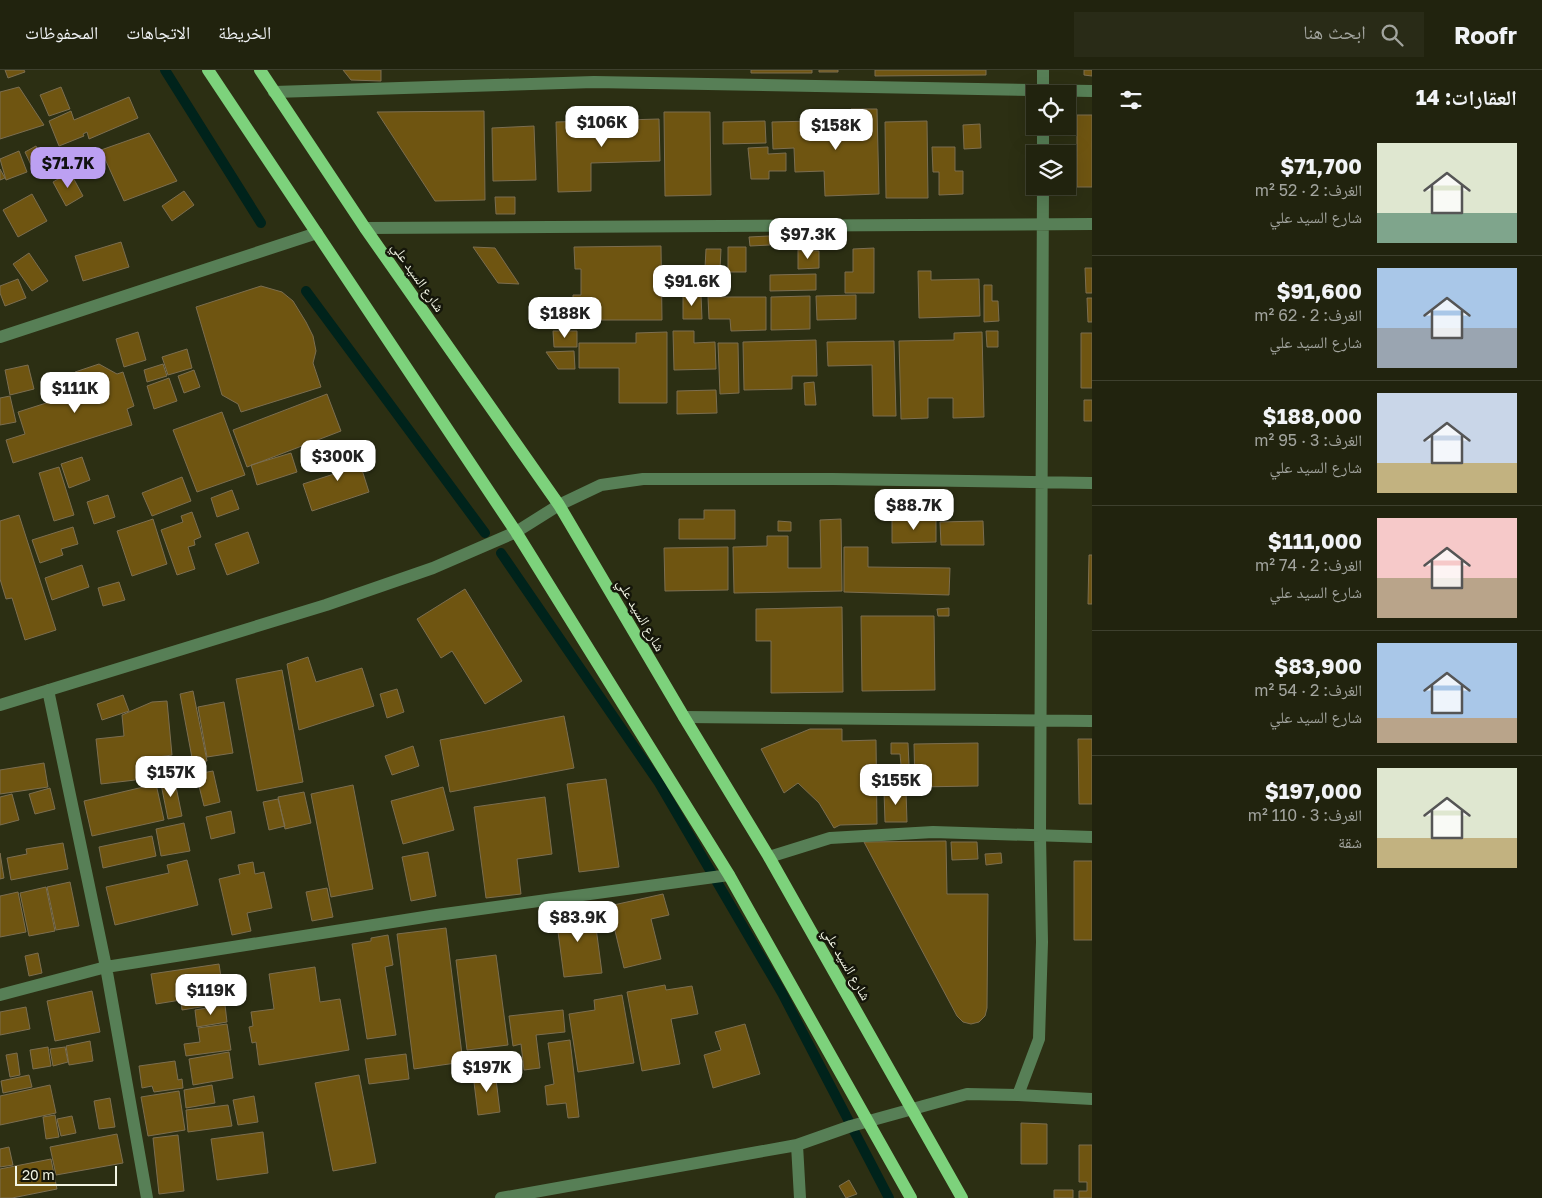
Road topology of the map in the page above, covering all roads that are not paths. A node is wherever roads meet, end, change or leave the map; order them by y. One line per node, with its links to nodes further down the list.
1 (208, 70): 13 (main road)
2 (260, 70): 7 (main road, شارع السيد علي)
3 (1043, 70): 4 (street)
4 (1043, 85)
5 (1076, 91): 6 (street)
6 (1092, 91)
7 (274, 92): 8 (street); 12 (main road, شارع السيد علي)
8 (1026, 92)
9 (1043, 195): 10 (street)
10 (1043, 224): 11 (street); 12 (street); 15 (street)
11 (1092, 224)
12 (365, 228): 17 (main road, شارع السيد علي)
13 (317, 232): 14 (street); 18 (main road)
14 (0, 337)
15 (1042, 484): 16 (street); 17 (street); 22 (street)
16 (1092, 484)
17 (559, 505): 18 (street); 21 (main road, شارع السيد علي)
18 (516, 532): 19 (street); 27 (main road)
19 (48, 690): 20 (street); 28 (street)
20 (0, 705)
21 (684, 717): 22 (street); 26 (main road, شارع السيد علي)
22 (1040, 720): 23 (street); 24 (street)
23 (1092, 721)
24 (1040, 836): 25 (street); 26 (street); 30 (street)
25 (1092, 837)
26 (769, 857): 32 (main road, شارع السيد علي)
27 (729, 875): 28 (street); 33 (main road)
28 (106, 967): 29 (street); 35 (street)
29 (0, 996)
30 (1018, 1096): 31 (street); 32 (street)
31 (1092, 1099)
32 (912, 1109): 33 (street); 39 (main road, شارع السيد علي)
33 (868, 1121): 34 (street); 38 (main road)
34 (797, 1145): 36 (street); 37 (street)
35 (147, 1198)
36 (501, 1198)
37 (800, 1198)
38 (911, 1198)
39 (962, 1198)

